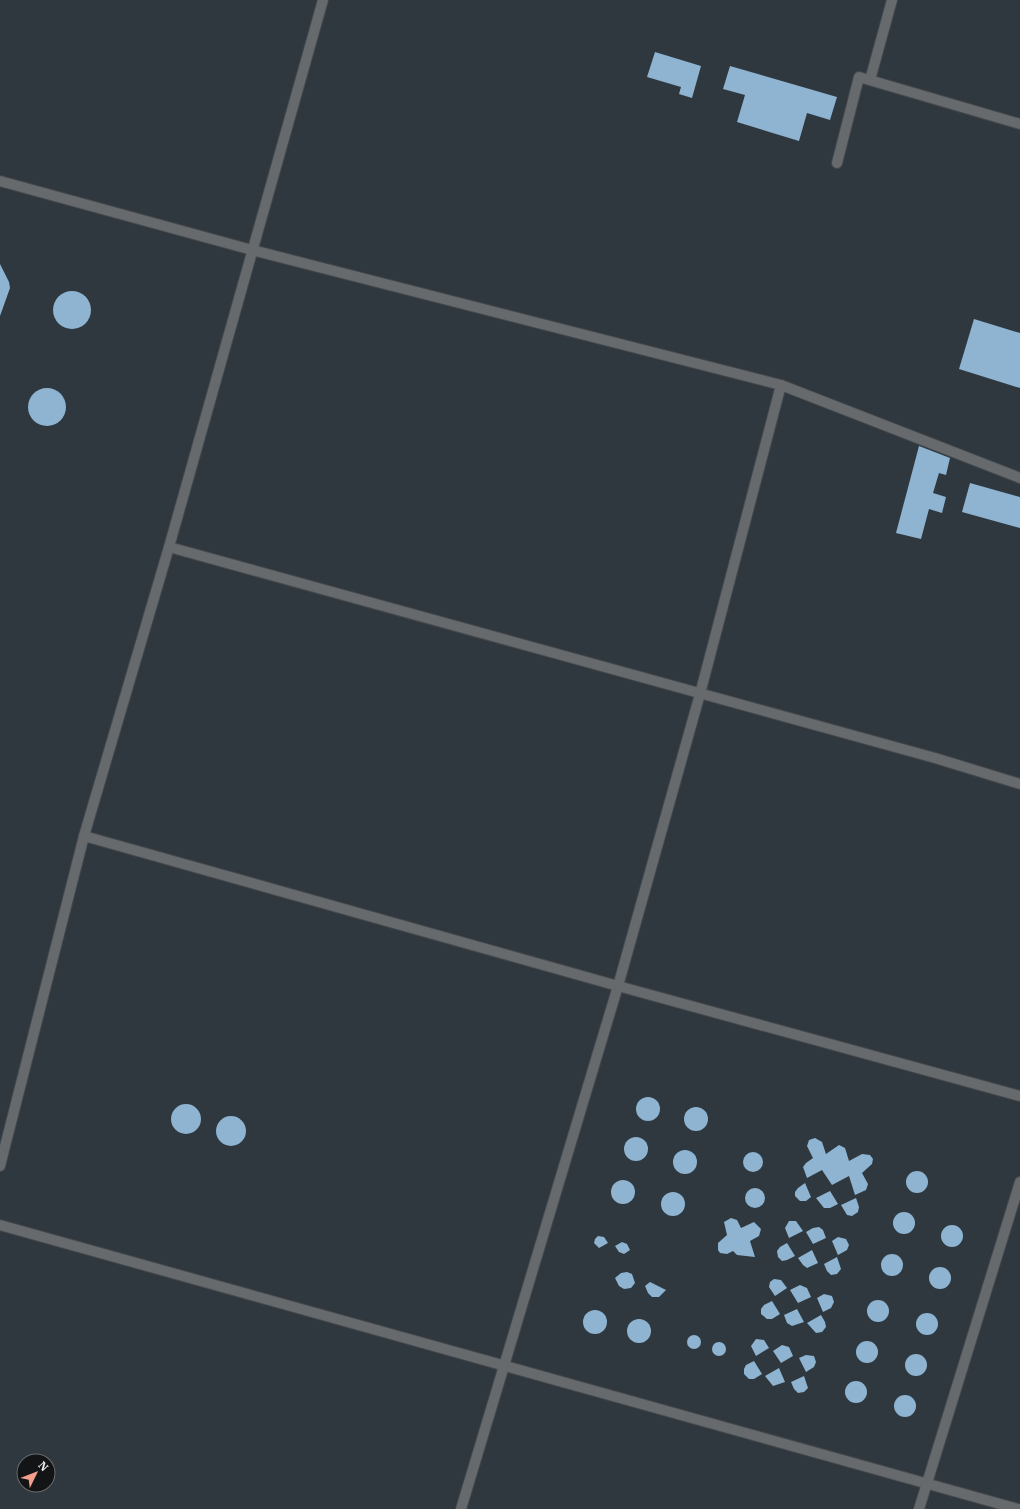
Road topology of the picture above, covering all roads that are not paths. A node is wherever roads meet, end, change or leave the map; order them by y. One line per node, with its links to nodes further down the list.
1 (323, 0): 7 (lane)
2 (892, 0): 3 (lane)
3 (870, 80): 4 (lane); 5 (lane)
4 (1020, 124)
5 (837, 163)
6 (0, 181): 7 (lane)
7 (252, 250): 8 (lane); 10 (lane)
8 (781, 385): 9 (lane); 11 (lane)
9 (1020, 478)
10 (169, 547): 11 (lane); 13 (lane)
11 (700, 694): 12 (lane); 14 (lane)
12 (1020, 784)
13 (84, 836): 14 (lane); 16 (lane)
14 (618, 986): 15 (lane); 19 (lane)
15 (1020, 1096)
16 (0, 1166)
17 (1020, 1182): 20 (lane)
18 (0, 1225): 19 (lane)
19 (503, 1365): 20 (lane); 21 (lane)
20 (926, 1483): 22 (lane); 23 (lane)
21 (460, 1509)
22 (919, 1509)
23 (1018, 1509)

